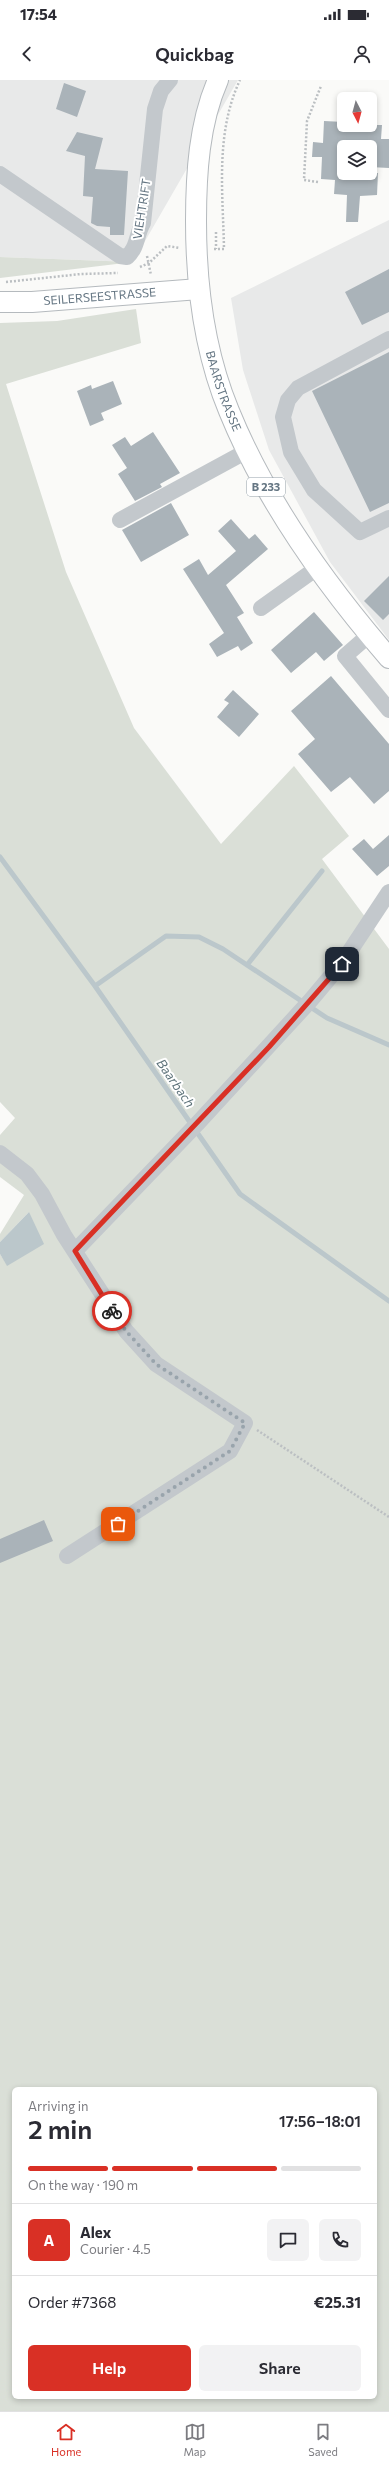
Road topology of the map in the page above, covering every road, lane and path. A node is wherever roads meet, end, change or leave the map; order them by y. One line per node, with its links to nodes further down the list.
1 (170, 80): 7 (street, VIEHTRIFT)
2 (216, 81): 13 (main road, BAARSTRASSE)
3 (321, 86): 5 (path)
4 (0, 174): 7 (street, VIEHTRIFT)
5 (318, 182)
6 (216, 227): 8 (path)
7 (137, 243): 9 (path)
8 (216, 249)
9 (149, 263): 10 (path); 14 (path)
10 (135, 269)
11 (126, 272): 12 (path)
12 (0, 283)
13 (199, 289): 14 (main road, SEILERSEESTRASSE); 17 (main road, BAARSTRASSE / B 233)
14 (152, 291): 15 (main road, SEILERSEESTRASSE)
15 (0, 302)
16 (389, 339): 18 (street)
17 (247, 452): 19 (street); 20 (main road, BAARSTRASSE / B 233)
18 (389, 518)
19 (120, 520)
20 (317, 568): 21 (street); 22 (main road, BAARSTRASSE / B 233)
21 (261, 608)
22 (369, 635): 23 (main road, BAARSTRASSE / B 233); 24 (street)
23 (389, 658)
24 (389, 710)
25 (389, 892): 27 (street)
26 (0, 1153): 27 (street)
27 (75, 1251): 28 (street)
28 (245, 1423): 29 (path); 30 (street)
29 (389, 1517)
30 (67, 1556)

